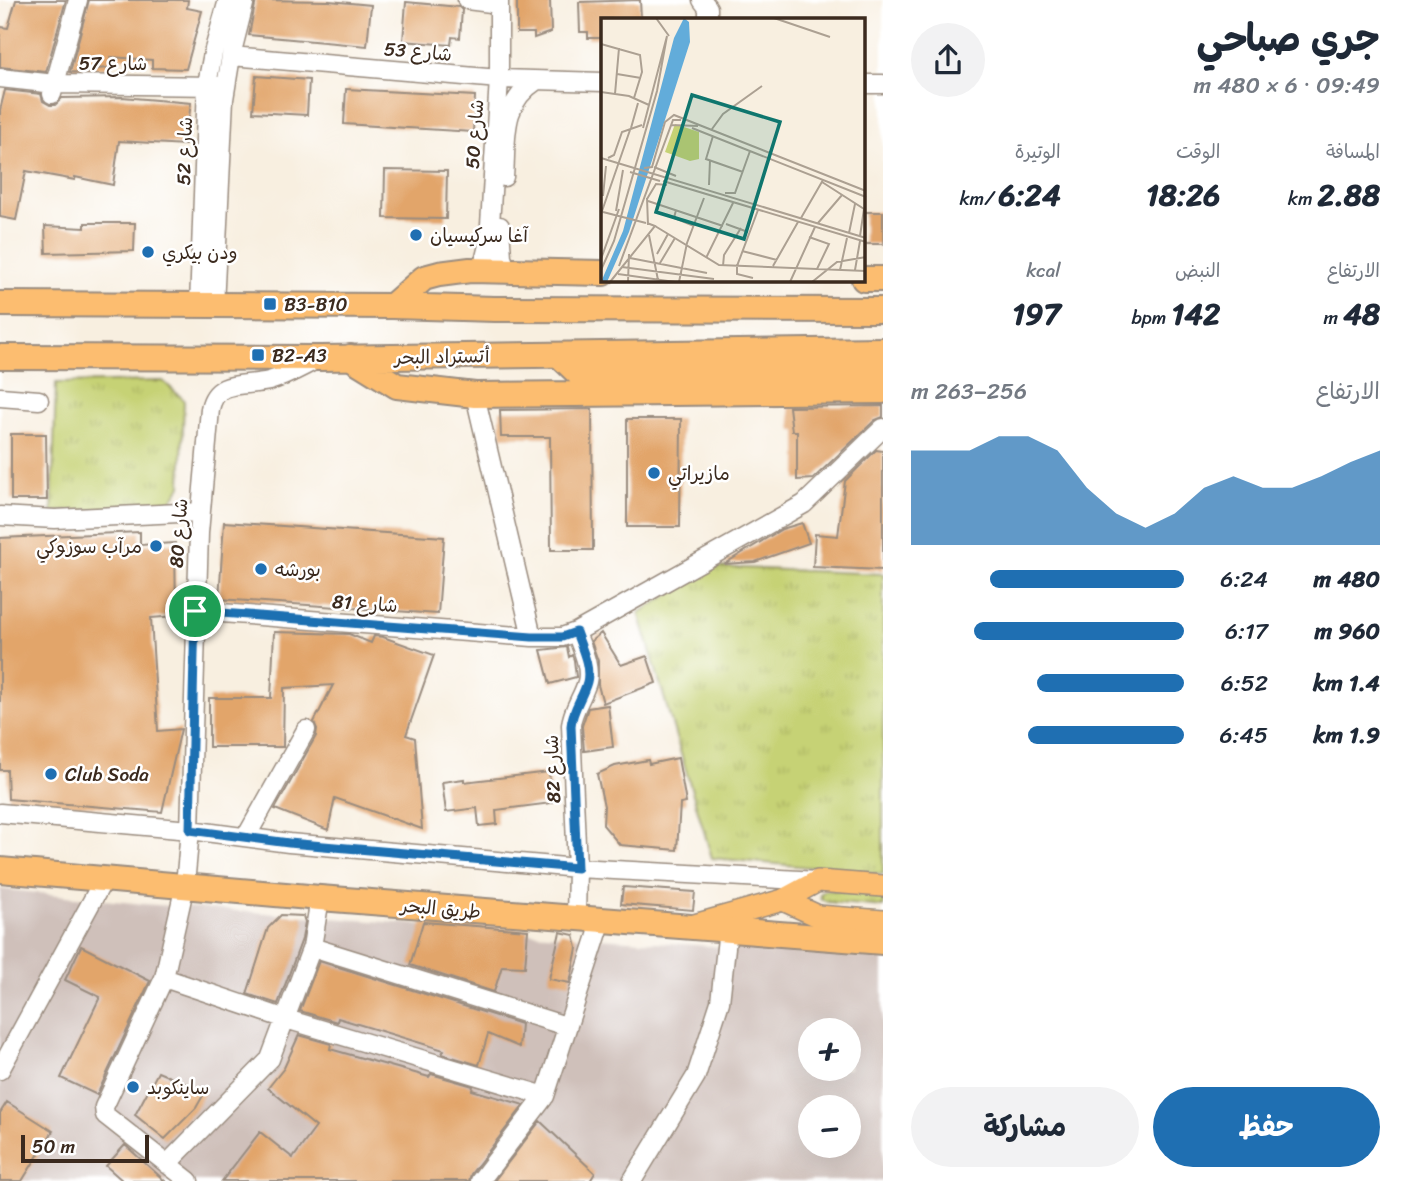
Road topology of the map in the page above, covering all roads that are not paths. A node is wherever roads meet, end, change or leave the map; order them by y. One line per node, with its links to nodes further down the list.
1 (78, 0): 14 (street)
2 (228, 0): 15 (street, شارع 52)
3 (245, 0): 8 (street, شارع 52)
4 (467, 0): 6 (street)
5 (702, 0): 7 (street)
6 (499, 2): 10 (street, شارع 50)
7 (708, 18)
8 (231, 56): 10 (street, شارع 53); 15 (street, شارع 52)
9 (0, 78): 14 (street, شارع 57)
10 (499, 79): 11 (street, شارع 53); 16 (street, شارع 50)
11 (536, 81): 12 (street, شارع 53); 16 (street)
12 (601, 82)
13 (0, 87): 14 (street, شارع 57)
14 (54, 89): 15 (street, شارع 57)
15 (216, 92): 20 (street, شارع 52)
16 (499, 159): 17 (street)
17 (494, 271): 18 (highway); 21 (highway)
18 (601, 273)
19 (0, 304): 20 (highway)
20 (207, 306): 21 (highway)
21 (392, 306): 22 (highway)
22 (883, 310)
23 (883, 350): 24 (highway, أتستراد البحر)
24 (559, 355): 26 (highway, أتستراد البحر); 28 (highway)
25 (0, 357): 27 (highway, أتستراد البحر)
26 (350, 357): 27 (highway, أتستراد البحر); 30 (highway)
27 (321, 358): 34 (street, شارع 80)
28 (883, 369)
29 (883, 391): 30 (highway)
30 (475, 395): 38 (street)
31 (0, 397): 32 (street)
32 (39, 400)
33 (883, 428): 37 (street)
34 (200, 512): 35 (street); 36 (street, شارع 80)
35 (0, 516)
36 (195, 611): 38 (street, شارع 81); 41 (street, شارع 80)
37 (576, 632): 38 (street, شارع 81); 43 (street, شارع 82)
38 (532, 637)
39 (306, 730): 42 (street)
40 (0, 813): 41 (street)
41 (190, 830): 42 (street); 47 (street, شارع 80)
42 (246, 837): 43 (street)
43 (577, 868): 46 (street); 51 (street, شارع 82)
44 (0, 870): 45 (highway, طريق البحر)
45 (104, 878): 47 (highway, طريق البحر); 61 (street)
46 (818, 881): 48 (main road); 50 (main road)
47 (185, 885): 49 (highway, طريق البحر); 58 (street, شارع 80)
48 (883, 887)
49 (320, 898): 51 (highway, طريق البحر); 57 (street)
50 (783, 900): 53 (main road); 54 (main road)
51 (576, 918): 52 (highway, طريق البحر)
52 (602, 920): 54 (highway, طريق البحر); 60 (street)
53 (883, 921)
54 (687, 927): 55 (highway, طريق البحر)
55 (732, 930): 56 (highway, طريق البحر); 66 (street)
56 (883, 942)
57 (312, 947): 59 (street); 60 (street)
58 (164, 978): 59 (street); 63 (street, شارع 80)
59 (286, 1019): 62 (street); 63 (street)
60 (566, 1026): 62 (street)
61 (0, 1070)
62 (545, 1096): 65 (street)
63 (167, 1164): 64 (street, شارع 80)
64 (188, 1181)
65 (480, 1181)
66 (632, 1181)

